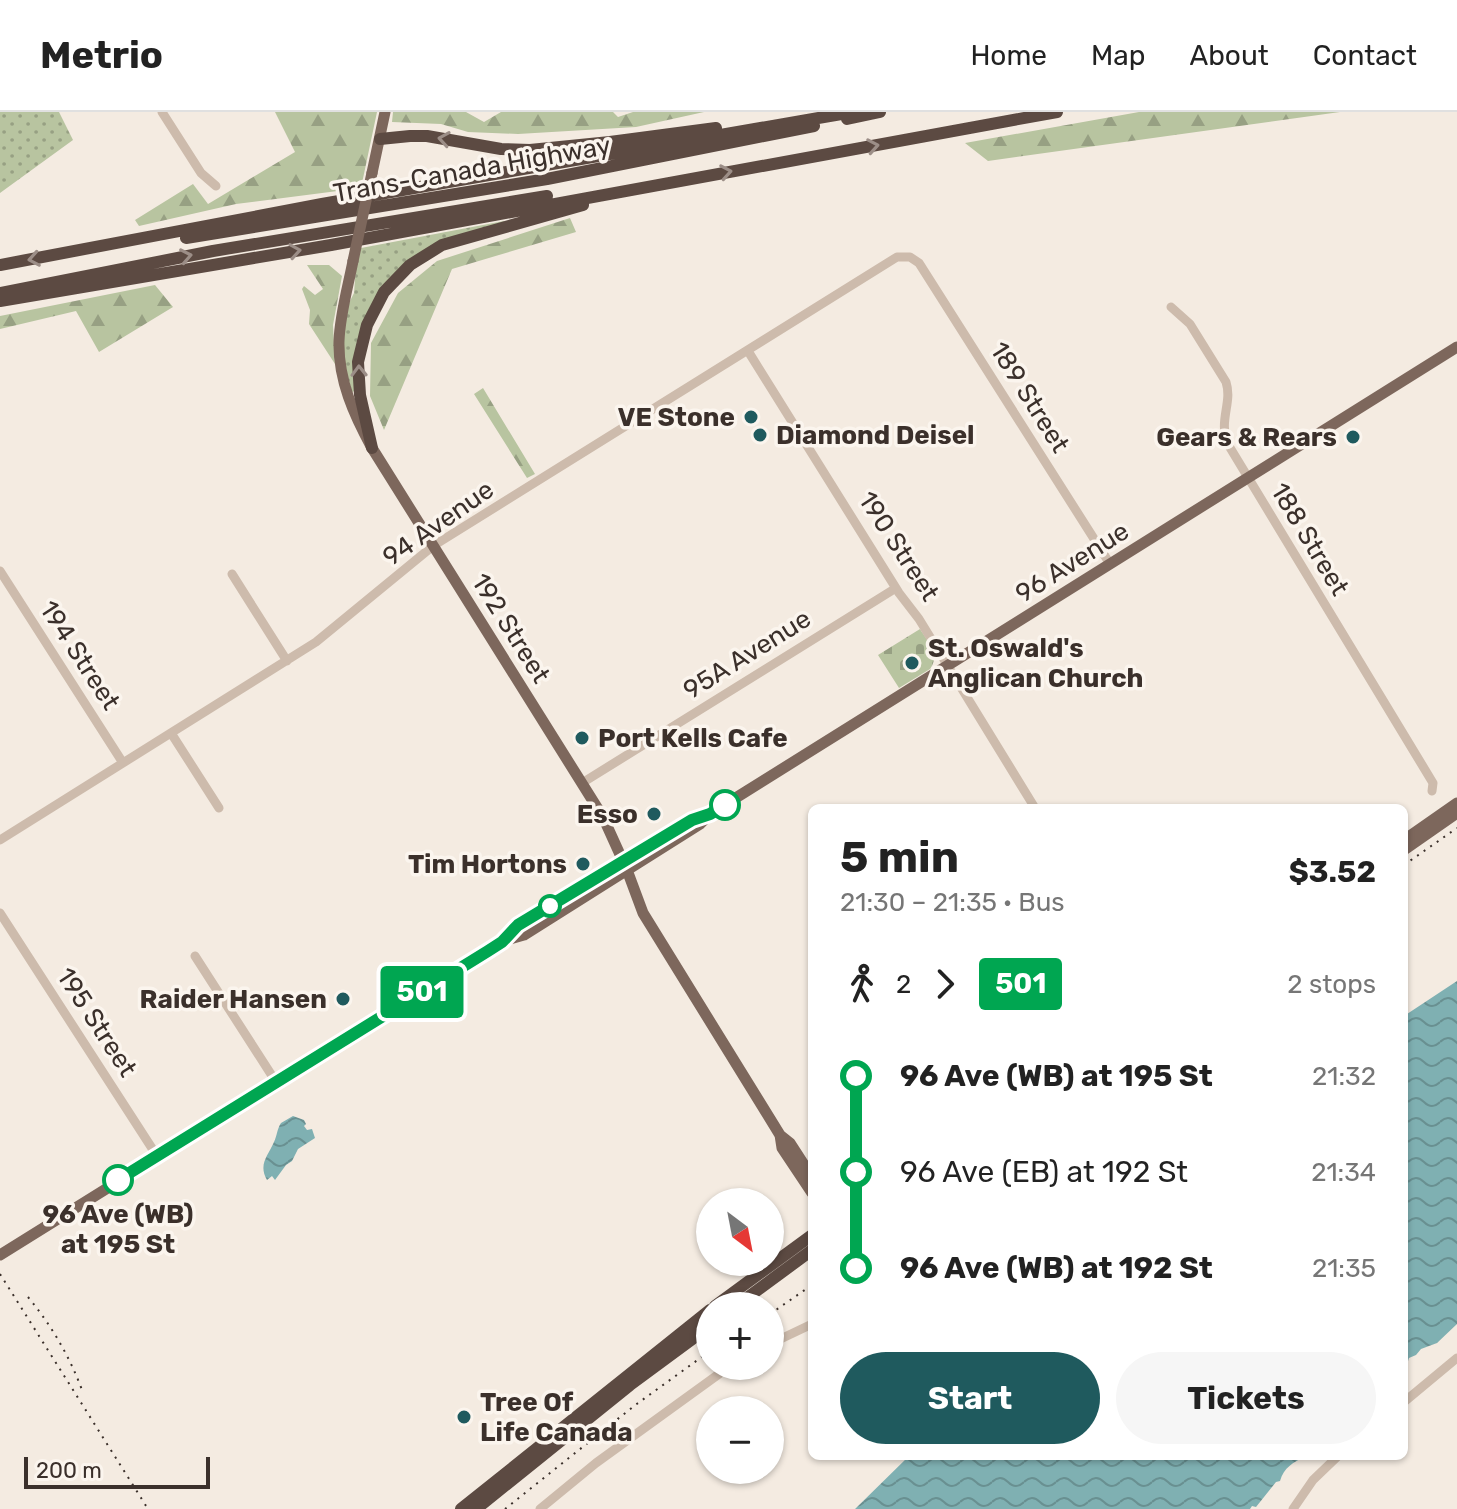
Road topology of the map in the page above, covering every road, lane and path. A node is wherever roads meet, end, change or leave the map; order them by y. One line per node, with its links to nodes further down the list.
1 (162, 112): 9 (street)
2 (385, 112): 7 (main road, 192 Street)
3 (853, 112): 6 (highway, Trans-Canada Highway)
4 (880, 112): 11 (highway, Trans-Canada Highway)
5 (1057, 112): 8 (highway, Trans-Canada Highway, one-way to 5)
6 (771, 125): 7 (highway, one-way to 7); 11 (highway, Trans-Canada Highway)
7 (380, 139): 19 (main road, 192 Street, bridge)
8 (656, 184): 10 (highway, Trans-Canada Highway); 19 (highway, one-way to 8)
9 (216, 186)
10 (622, 190): 14 (highway, Trans-Canada Highway, one-way to 10); 15 (highway, Trans-Canada Highway, one-way to 10)
11 (68, 253): 13 (highway, Trans-Canada Highway, one-way to 13)
12 (910, 257): 18 (street, 94 Avenue); 22 (street, 189 Street)
13 (0, 265)
14 (0, 293)
15 (0, 301)
16 (1171, 307): 20 (street, 188 Street)
17 (1457, 347): 20 (main road, 96 Avenue)
18 (748, 351): 21 (street, 94 Avenue); 25 (street, 190 Street)
19 (372, 448): 21 (main road, 192 Street)
20 (1248, 478): 22 (main road, 96 Avenue); 31 (street, 188 Street)
21 (433, 546): 26 (street, 94 Avenue); 30 (main road, 192 Street)
22 (1110, 564): 27 (main road, 96 Avenue)
23 (0, 571): 29 (street, 194 Street)
24 (232, 574): 26 (street)
25 (896, 588): 27 (street, 190 Street); 30 (street, 95A Avenue)
26 (287, 661): 28 (street, 94 Avenue)
27 (947, 666): 33 (street, 190 Street); 39 (main road, 96 Avenue)
28 (171, 733): 29 (street, 94 Avenue); 34 (street)
29 (123, 763): 37 (street, 94 Avenue)
30 (582, 783): 39 (main road, 192 Street)
31 (1432, 791)
32 (1457, 803): 36 (main road)
33 (1033, 804)
34 (219, 808)
35 (1457, 813): 38 (main road)
36 (1408, 837)
37 (0, 840)
38 (1408, 847)
39 (625, 866): 42 (main road, 96 Avenue); 43 (main road, 192 Street)
40 (0, 913): 44 (street, 195 Street)
41 (195, 956): 42 (street)
42 (276, 1082): 44 (main road, 96 Avenue)
43 (780, 1135): 45 (main road, 192 Street); 46 (main road, 192 Street)
44 (157, 1156): 49 (main road, 96 Avenue)
45 (808, 1171)
46 (808, 1187)
47 (808, 1237): 50 (highway)
48 (808, 1253): 51 (highway)
49 (0, 1255)
50 (734, 1292)
51 (755, 1292)
52 (696, 1321): 60 (highway)
53 (808, 1326): 55 (street)
54 (696, 1336): 61 (highway)
55 (784, 1337)
56 (1457, 1358): 58 (street)
57 (711, 1380): 62 (street)
58 (1408, 1399)
59 (1334, 1460): 63 (street)
60 (461, 1509)
61 (476, 1509)
62 (540, 1509)
63 (1293, 1509)

